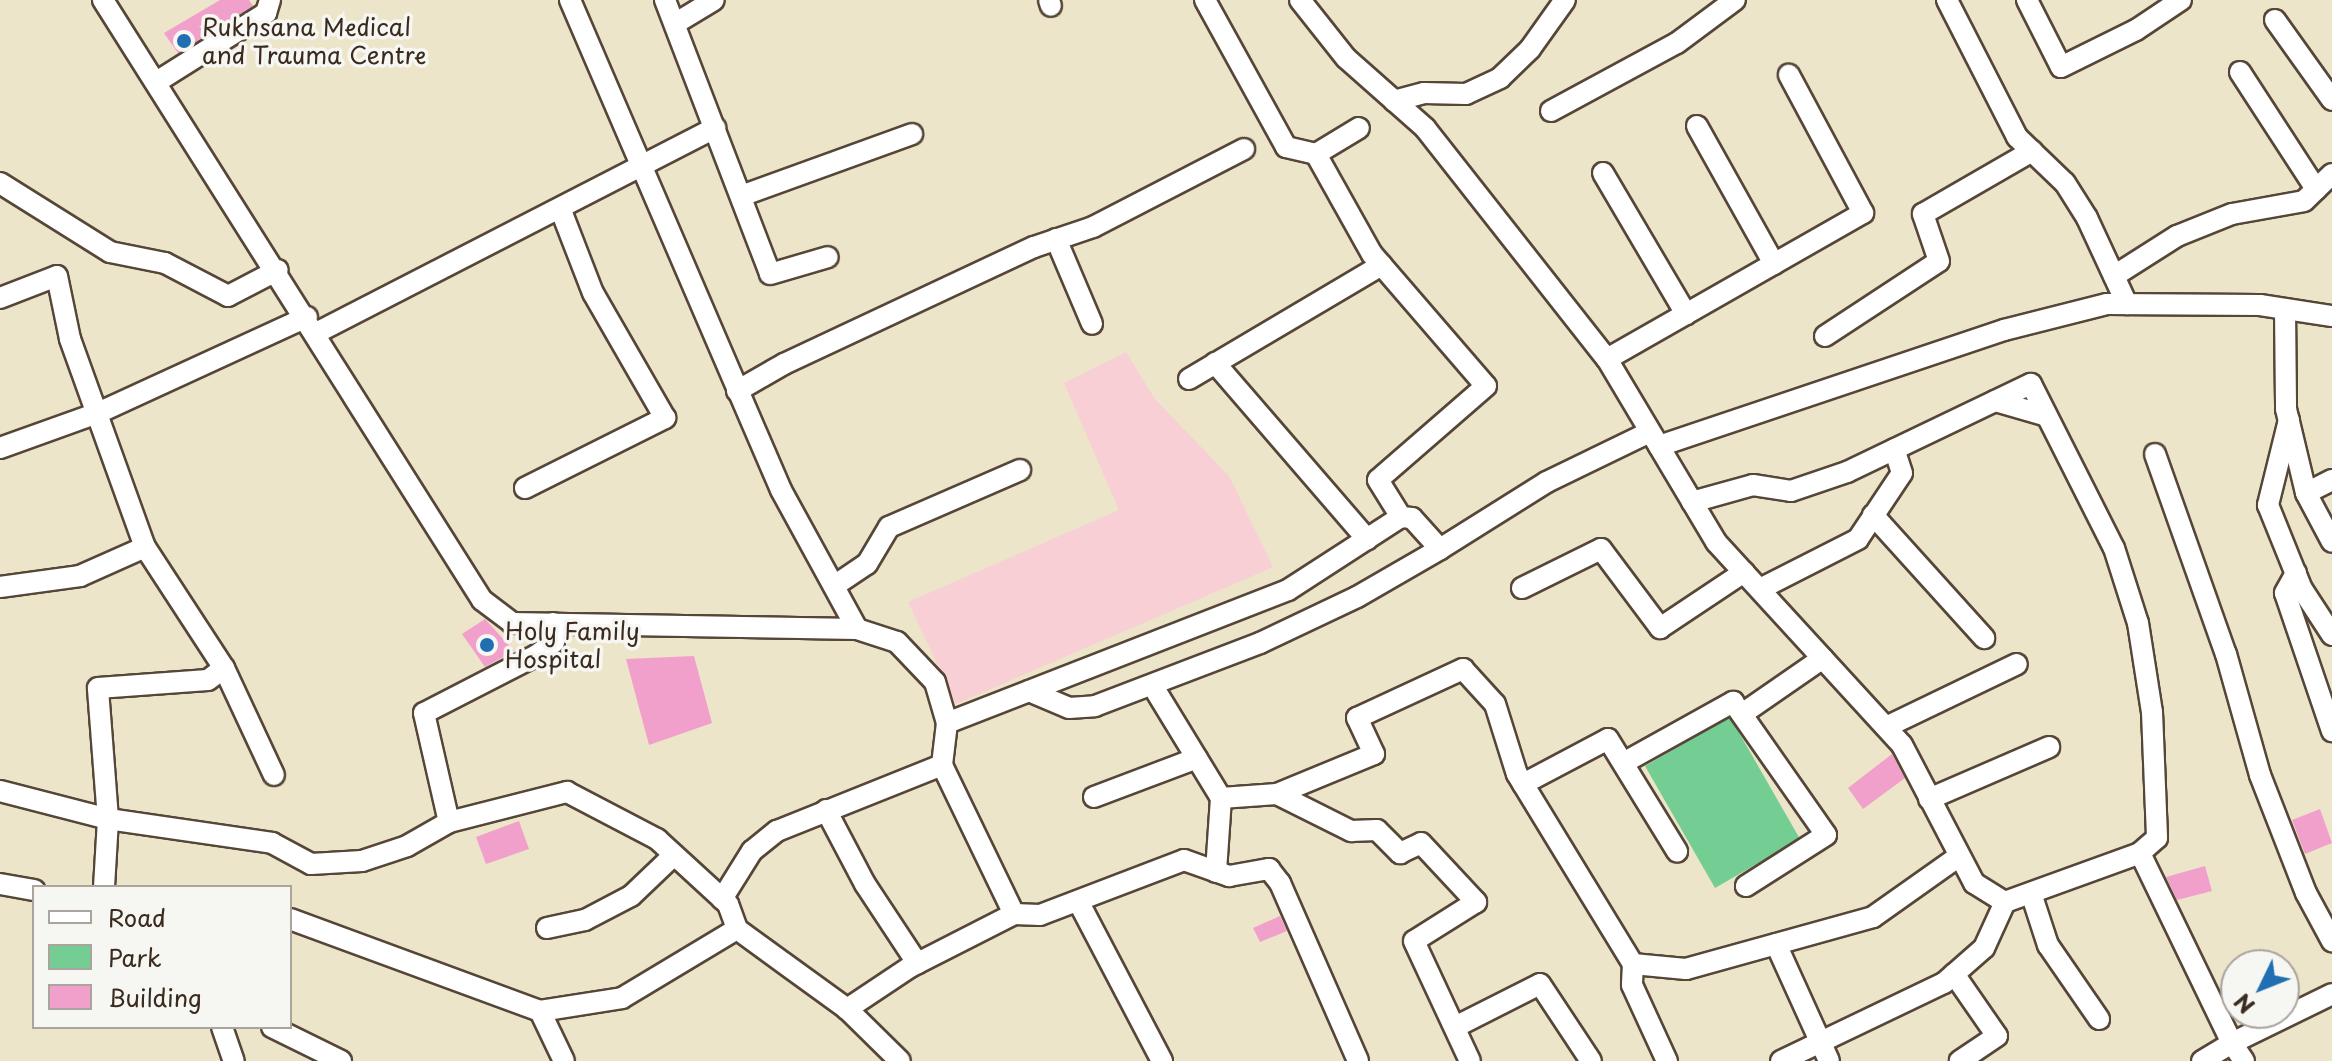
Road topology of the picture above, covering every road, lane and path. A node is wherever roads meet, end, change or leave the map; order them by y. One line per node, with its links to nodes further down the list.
1 (103, 0): 17 (street)
2 (270, 0): 17 (street)
3 (570, 0): 28 (street)
4 (665, 0): 14 (street)
5 (714, 0): 14 (street)
6 (1205, 0): 27 (street)
7 (1300, 0): 19 (street)
8 (1565, 0): 19 (street)
9 (1735, 0): 20 (street)
10 (1947, 0): 26 (street)
11 (2027, 0): 12 (street)
12 (2181, 0)
13 (2275, 20): 18 (street)
14 (676, 23): 22 (street)
15 (2240, 72): 31 (street)
16 (1789, 75): 36 (street)
17 (158, 81): 38 (street)
18 (2332, 100)
19 (1394, 101): 48 (street)
20 (1551, 111)
21 (1697, 126): 36 (street)
22 (715, 128): 28 (street); 32 (street)
23 (1359, 128): 27 (street)
24 (912, 134): 32 (street)
25 (1244, 149): 34 (street)
26 (2032, 151): 39 (street); 47 (street)
27 (1316, 154): 37 (street)
28 (640, 167): 33 (street); 51 (street)
29 (1603, 173): 43 (street)
30 (0, 183): 38 (street)
31 (2326, 185): 39 (street)
32 (741, 196): 35 (street)
33 (560, 208): 46 (street); 60 (street)
34 (1056, 239): 45 (street); 51 (street)
35 (828, 257)
36 (1774, 264): 43 (street)
37 (1382, 265): 49 (street); 64 (street)
38 (278, 270): 46 (street)
39 (2114, 276): 41 (street)
40 (0, 298): 52 (street)
41 (2127, 304): 42 (street); 54 (street)
42 (2285, 309): 44 (street); 53 (street)
43 (1686, 314): 48 (street)
44 (2332, 316)
45 (1092, 324)
46 (311, 325): 52 (street); 75 (street)
47 (1825, 336)
48 (1607, 359): 54 (street)
49 (1215, 363): 50 (street); 65 (street)
50 (1189, 379)
51 (737, 391): 71 (street)
52 (98, 413): 55 (street); 67 (street)
53 (2289, 420): 61 (street); 70 (street)
54 (1655, 439): 62 (street); 68 (street)
55 (0, 448)
56 (1894, 449): 62 (street); 63 (street); 104 (street)
57 (2155, 454): 120 (street)
58 (1020, 470): 71 (street)
59 (2332, 480): 61 (street)
60 (525, 488)
61 (2306, 493): 66 (street)
62 (1692, 502): 69 (street)
63 (1873, 515): 74 (street); 78 (street)
64 (1401, 517): 65 (street); 68 (street)
65 (1367, 539): 79 (street)
66 (2332, 542)
67 (145, 547): 72 (street); 82 (street)
68 (1440, 549): 83 (street)
69 (1744, 572): 73 (street); 74 (street)
70 (2296, 573): 77 (street); 88 (street)
71 (834, 586): 76 (street)
72 (0, 587)
73 (1522, 588)
74 (1760, 589): 80 (street)
75 (553, 623): 76 (street); 102 (street)
76 (857, 629): 86 (street)
77 (2332, 635)
78 (1984, 638)
79 (1154, 642): 83 (street); 84 (street)
80 (1823, 658): 85 (street); 87 (street)
81 (2017, 664): 87 (street)
82 (224, 668): 93 (street); 101 (street)
83 (1163, 685): 84 (street); 90 (street)
84 (1029, 691): 86 (street)
85 (1742, 714): 91 (street); 110 (street)
86 (947, 723): 92 (street)
87 (1886, 727): 99 (street)
88 (2332, 731)
89 (2049, 747): 99 (street)
90 (1197, 758): 97 (street); 98 (street)
91 (1625, 762): 94 (street); 103 (street)
92 (942, 765): 100 (street); 116 (street)
93 (274, 775)
94 (1523, 784): 96 (street); 123 (street)
95 (0, 791): 101 (street)
96 (1277, 794): 98 (street); 129 (street)
97 (1094, 797)
98 (1221, 798): 107 (street)
99 (1929, 799): 106 (street)
100 (826, 810): 113 (street); 122 (street)
101 (108, 819): 102 (street); 109 (street)
102 (449, 822): 105 (street)
103 (1677, 851)
104 (2140, 853): 112 (street); 132 (street)
105 (674, 855): 113 (street); 118 (street)
106 (1959, 856): 115 (street); 121 (street)
107 (1216, 872): 114 (street); 139 (street)
108 (0, 884): 111 (street)
109 (104, 885)
110 (1746, 886)
111 (32, 890)
112 (2031, 893): 115 (street); 128 (street)
113 (722, 899): 119 (street)
114 (1078, 901): 116 (street); 138 (street)
115 (2005, 902): 124 (street)
116 (1014, 914): 122 (street)
117 (292, 920): 127 (street)
118 (547, 928)
119 (737, 929): 126 (street); 127 (street)
120 (2332, 941)
121 (1776, 944): 123 (street); 133 (street)
122 (917, 963): 126 (street)
123 (1633, 964): 142 (street)
124 (1954, 974): 133 (street); 144 (street)
125 (2332, 994): 132 (street)
126 (847, 1009): 137 (street)
127 (540, 1011): 136 (street)
128 (2099, 1019)
129 (1455, 1027): 140 (street); 141 (street)
130 (223, 1029): 134 (street)
131 (276, 1029): 135 (street)
132 (2232, 1043): 145 (street); 146 (street)
133 (1825, 1053): 143 (street)
134 (234, 1061)
135 (341, 1061)
136 (564, 1061)
137 (900, 1061)
138 (1162, 1061)
139 (1358, 1061)
140 (1470, 1061)
141 (1591, 1061)
142 (1667, 1061)
143 (1781, 1061)
144 (1960, 1061)
145 (2202, 1061)
146 (2244, 1061)

